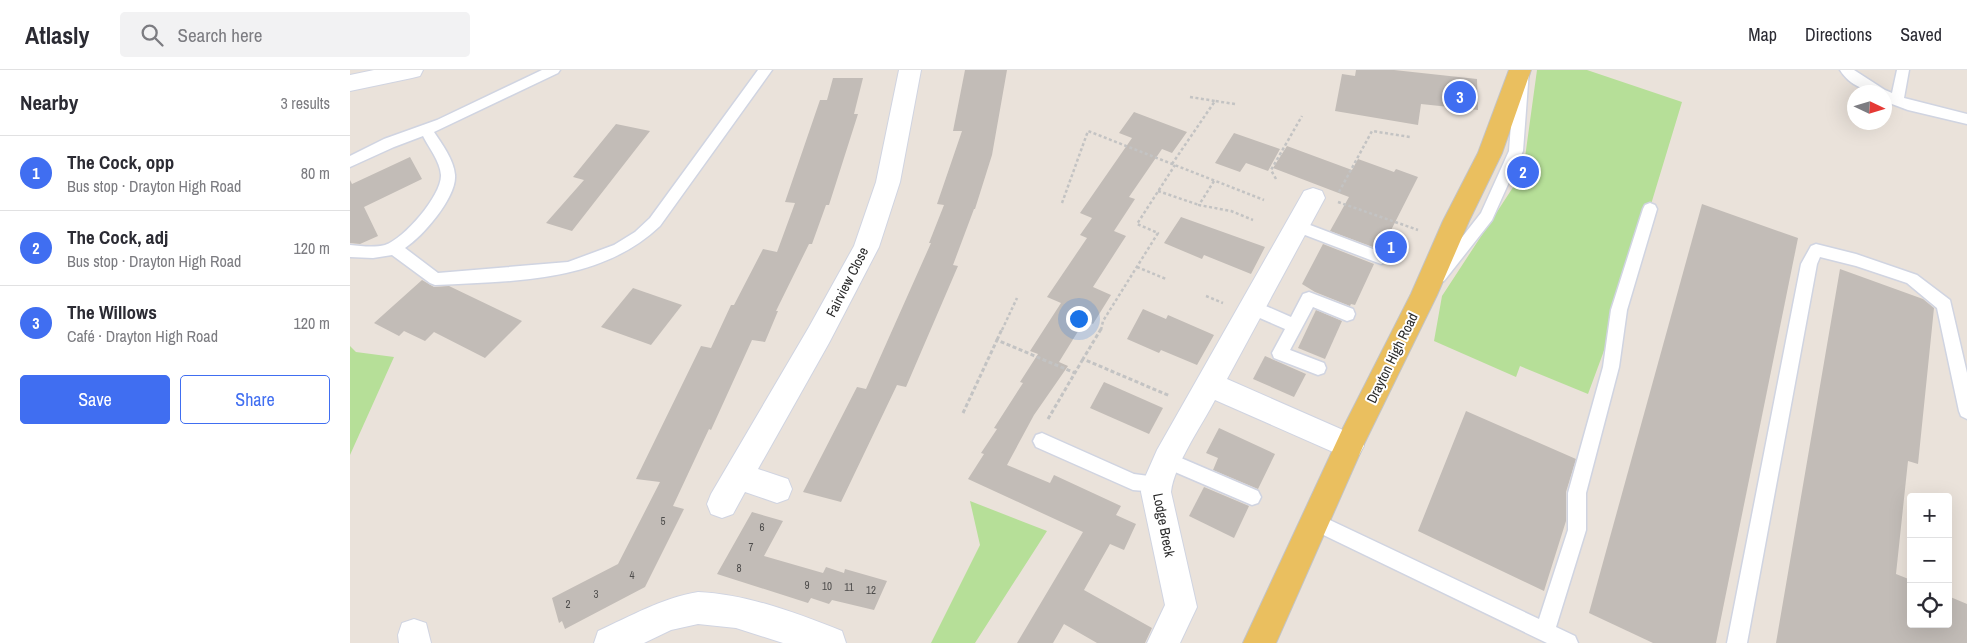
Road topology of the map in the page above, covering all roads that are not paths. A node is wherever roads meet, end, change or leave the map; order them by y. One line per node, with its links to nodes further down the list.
1 (412, 70): 8 (street)
2 (554, 70): 13 (lane)
3 (765, 70): 18 (lane)
4 (910, 70): 30 (street, Fairview Close)
5 (1521, 70): 28 (main road, Drayton High Road)
6 (1847, 70): 9 (lane)
7 (1903, 71): 10 (lane)
8 (350, 82)
9 (1867, 85)
10 (1892, 95)
11 (1892, 97): 12 (lane)
12 (1967, 119)
13 (426, 130): 14 (lane); 18 (lane)
14 (350, 162)
15 (1324, 199): 17 (street)
16 (1650, 209): 35 (lane)
17 (1297, 226): 20 (lane); 21 (street)
18 (394, 248): 19 (lane)
19 (350, 251)
20 (1381, 258)
21 (1252, 307): 23 (lane); 25 (street)
22 (1347, 314): 23 (lane)
23 (1295, 326): 24 (lane)
24 (1318, 368)
25 (1203, 395): 28 (street); 29 (street)
26 (1967, 411): 42 (lane)
27 (1042, 441): 29 (lane)
28 (1349, 446): 34 (main road, Drayton High Road)
29 (1162, 472): 32 (lane); 39 (street, Lodge Breck)
30 (738, 476): 31 (street); 33 (street, Fairview Close)
31 (777, 489)
32 (1252, 496)
33 (722, 504)
34 (1315, 522): 35 (lane); 40 (main road, Drayton High Road)
35 (1545, 632): 41 (lane)
36 (790, 637): 37 (street); 38 (street)
37 (610, 643)
38 (830, 643)
39 (1163, 643)
40 (1259, 643)
41 (1568, 643)
42 (1738, 643)

